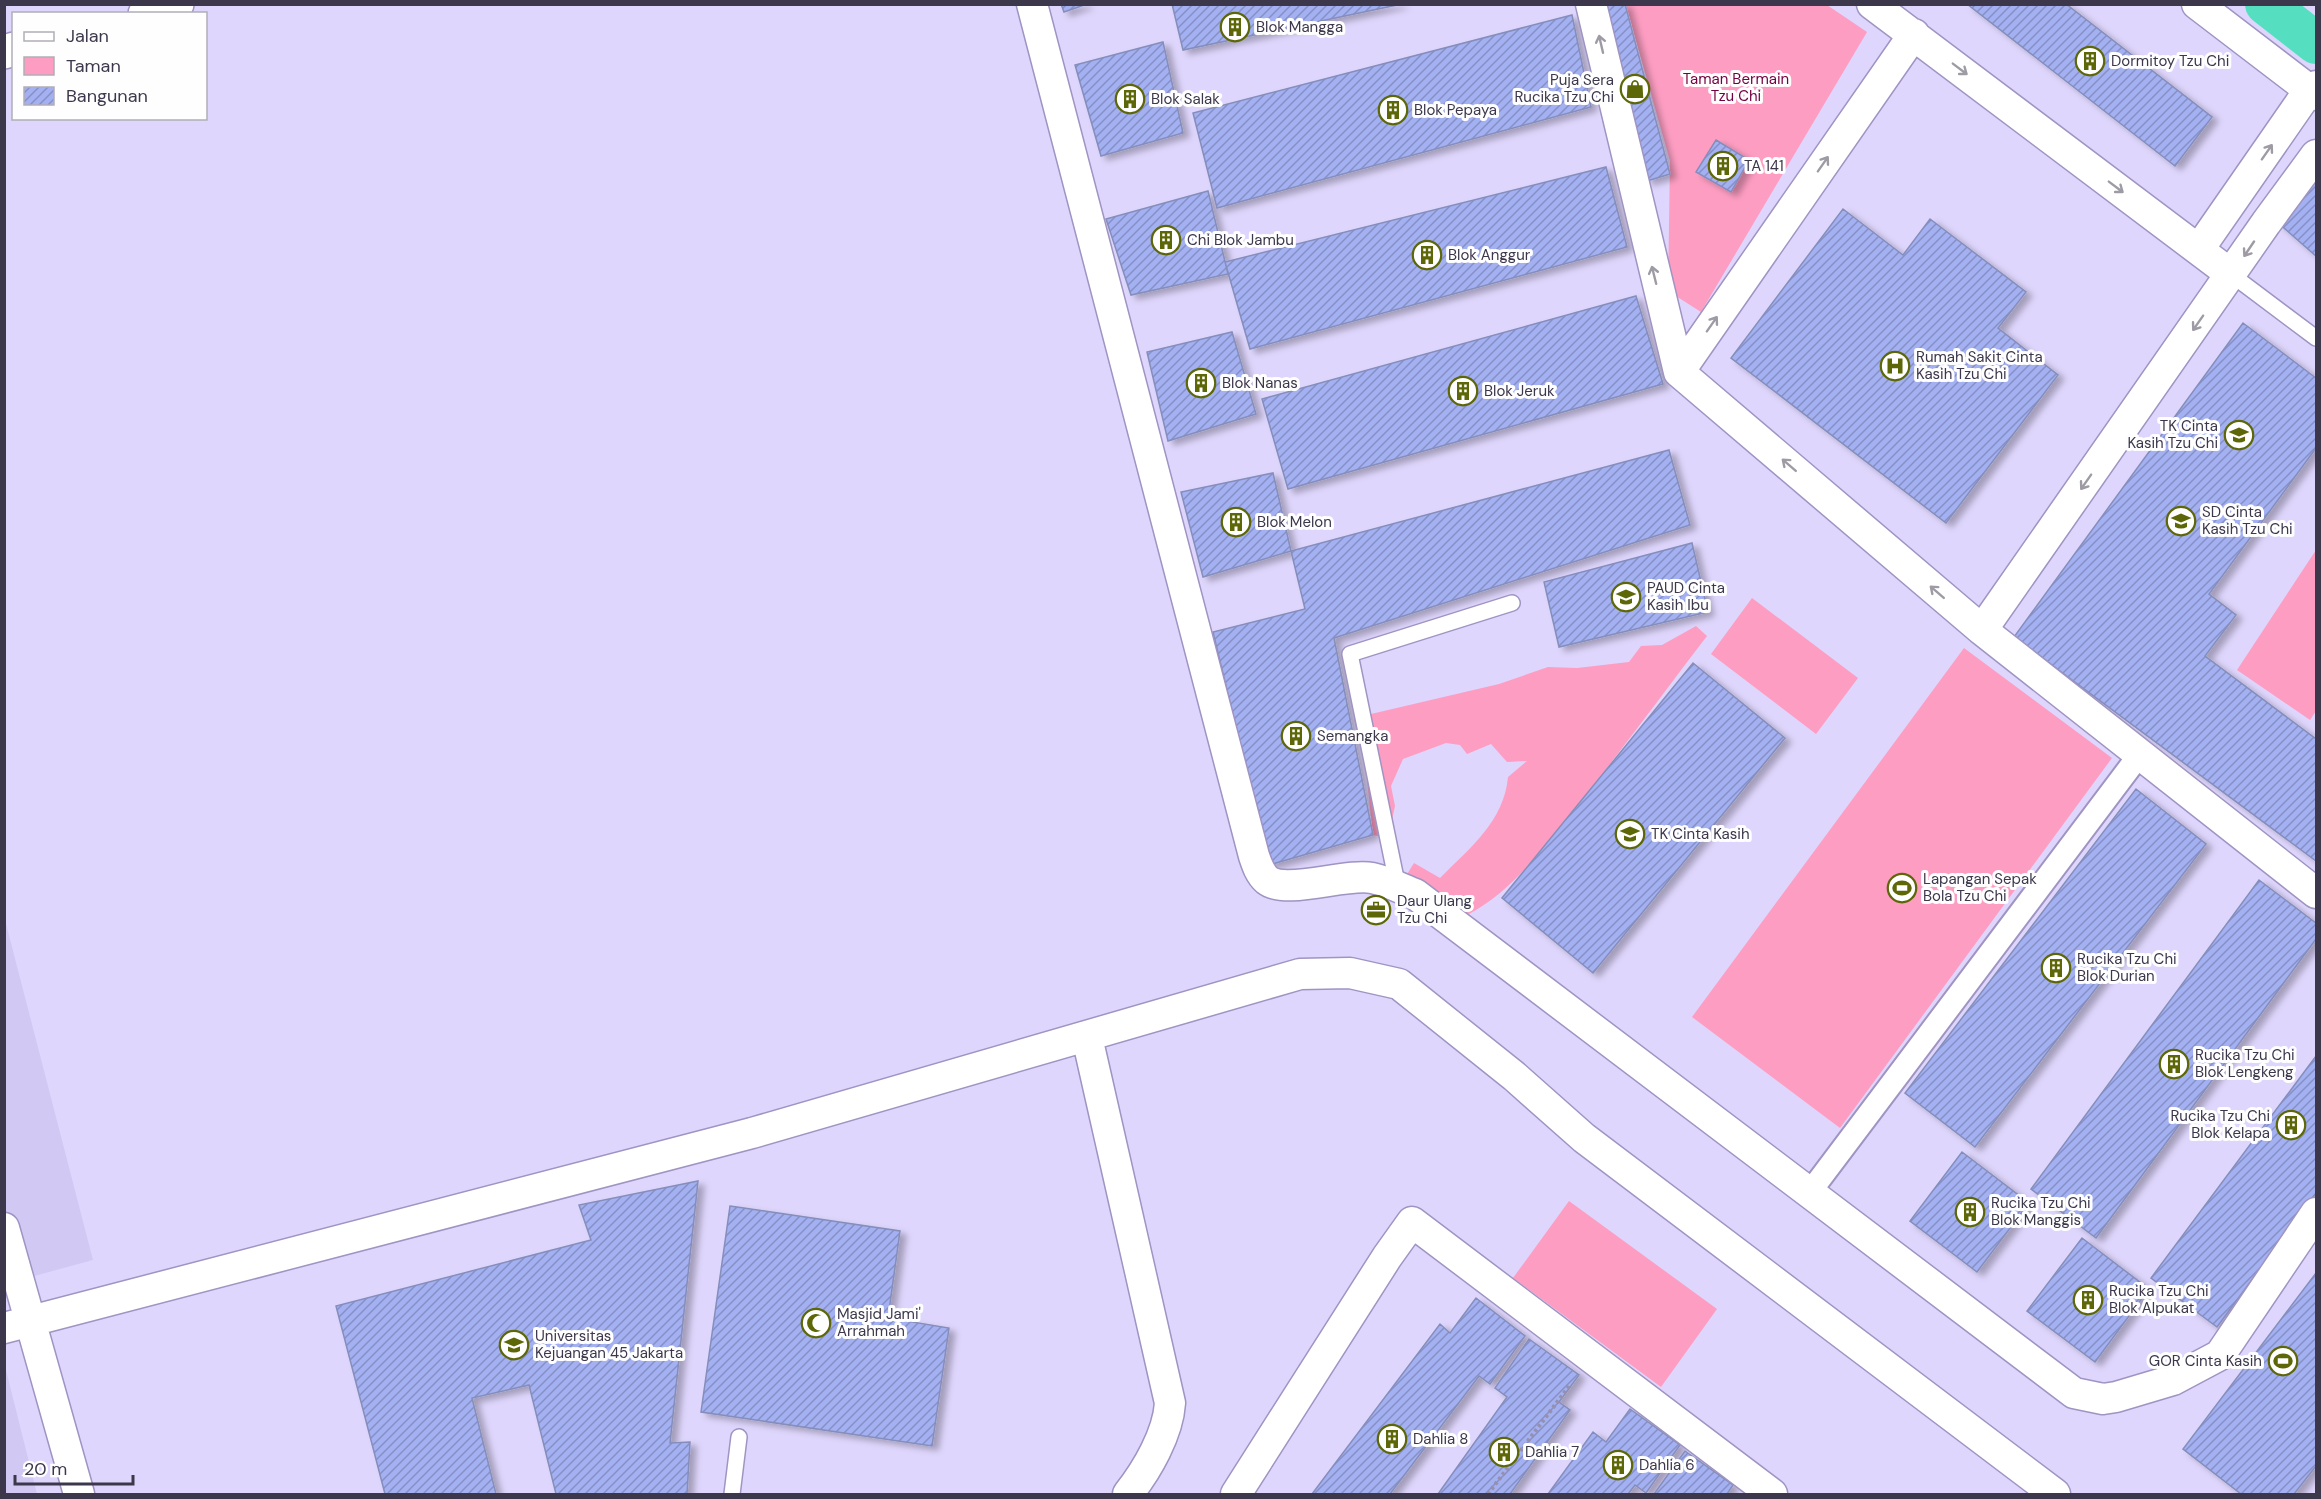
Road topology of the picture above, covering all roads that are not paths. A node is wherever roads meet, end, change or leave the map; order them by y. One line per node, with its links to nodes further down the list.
1 (177, 4): 6 (street)
2 (1032, 4): 17 (street)
3 (1591, 4): 13 (street, one-way to 3)
4 (1872, 4): 7 (street)
5 (2197, 4): 8 (street)
6 (151, 12)
7 (1914, 34): 10 (street, one-way to 10); 13 (street, one-way to 7)
8 (2314, 90): 10 (street, one-way to 8)
9 (2316, 156): 11 (street, one-way to 11)
10 (2199, 249): 11 (street)
11 (2232, 275): 12 (lane); 15 (street, one-way to 15)
12 (2316, 338)
13 (1679, 372): 15 (street, one-way to 13)
14 (1512, 603): 17 (lane)
15 (1982, 630): 16 (street)
16 (2140, 754): 18 (street); 20 (street)
17 (1398, 888): 20 (street)
18 (2316, 893)
19 (1087, 1037): 23 (street); 27 (street); 30 (street)
20 (1810, 1192): 21 (street)
21 (2316, 1213)
22 (4, 1228): 23 (street)
23 (17, 1325): 25 (street)
24 (739, 1437): 26 (lane)
25 (79, 1494)
26 (732, 1494)
27 (1128, 1494)
28 (1236, 1494): 29 (street)
29 (1772, 1494)
30 (2055, 1494)

